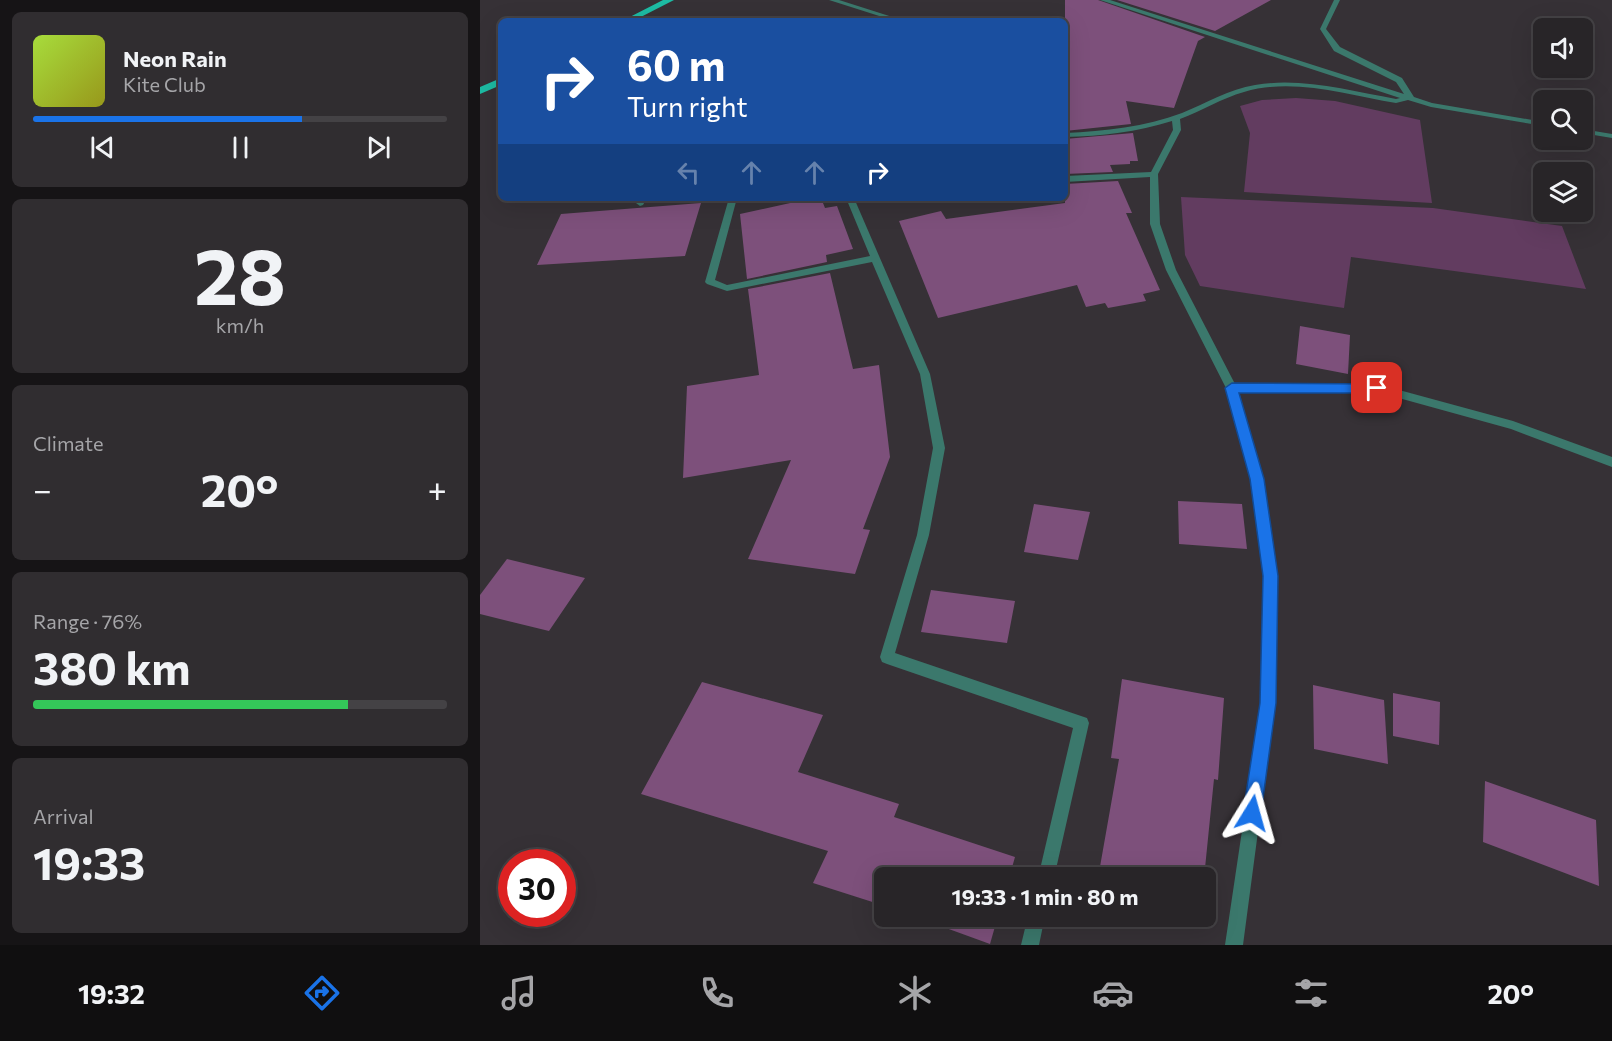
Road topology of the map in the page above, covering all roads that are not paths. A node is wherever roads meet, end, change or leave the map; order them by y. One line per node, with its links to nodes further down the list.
1 (670, 0): 5 (main road)
2 (832, 0): 6 (street)
3 (1103, 0): 9 (street)
4 (1337, 0): 9 (street)
5 (632, 18)
6 (892, 18)
7 (498, 82): 8 (main road)
8 (480, 91)
9 (1410, 97): 10 (street); 11 (street)
10 (1176, 118): 13 (street); 15 (street)
11 (1533, 122)
12 (1593, 133): 14 (street)
13 (1068, 135)
14 (1612, 136)
15 (1154, 174): 16 (street); 20 (street)
16 (1068, 179)
17 (732, 201): 19 (street)
18 (851, 201): 19 (street)
19 (876, 258): 22 (street)
20 (1232, 388): 21 (street); 25 (street)
21 (1612, 462)
22 (1049, 867)
23 (1034, 927): 24 (street)
24 (1029, 945)
25 (1234, 945)

